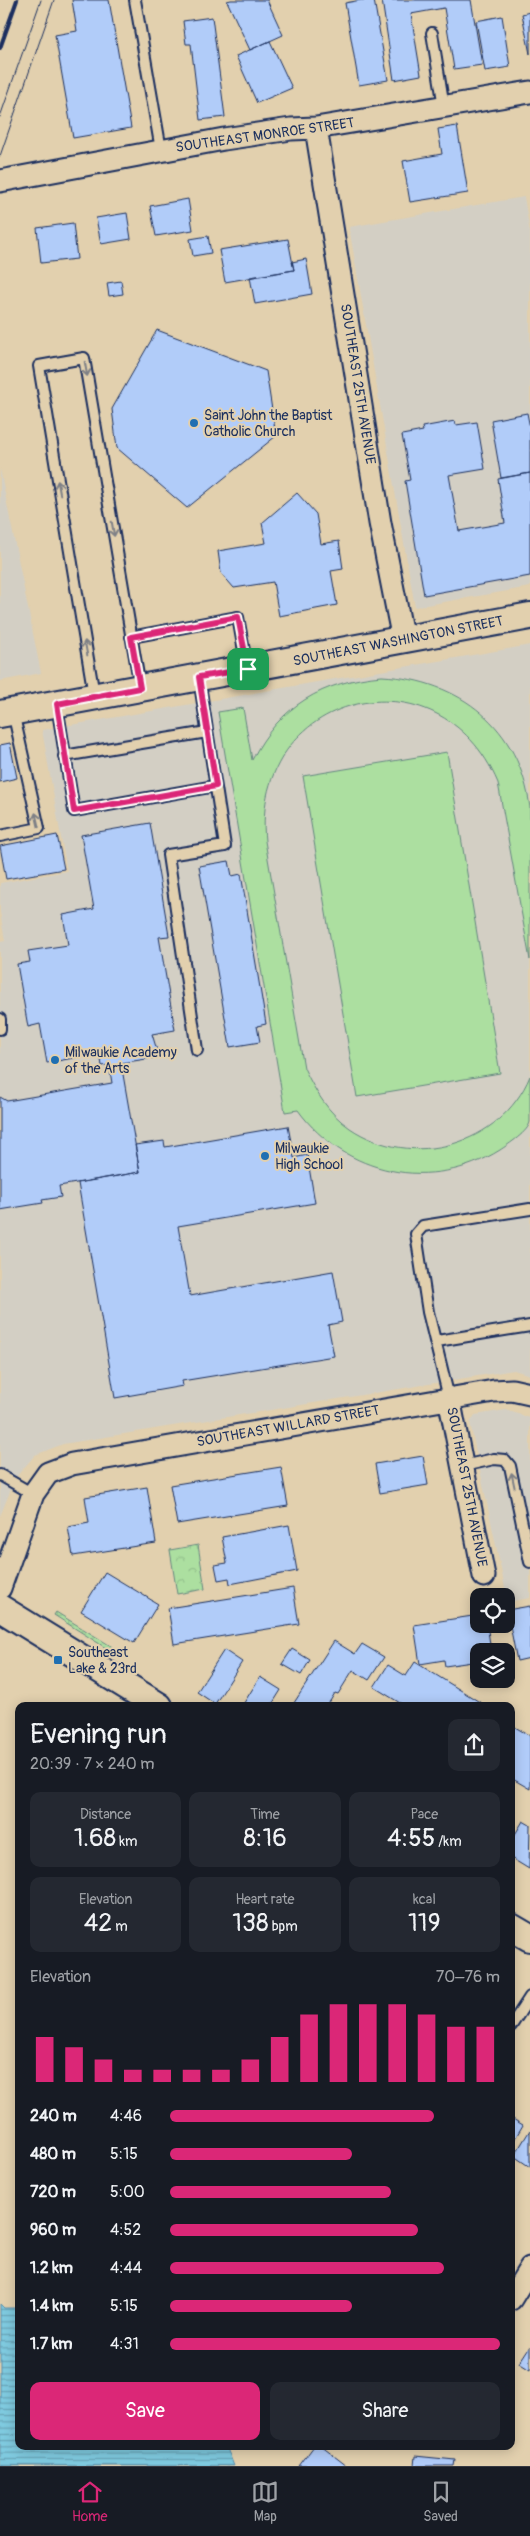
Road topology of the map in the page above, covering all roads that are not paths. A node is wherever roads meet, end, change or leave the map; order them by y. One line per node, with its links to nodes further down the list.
1 (135, 0): 6 (lane)
2 (432, 33): 4 (lane)
3 (530, 92): 4 (street, SOUTHEAST MONROE STREET)
4 (444, 107): 5 (street, SOUTHEAST MONROE STREET)
5 (316, 128): 6 (street, SOUTHEAST MONROE STREET); 10 (street, SOUTHEAST 25TH AVENUE)
6 (161, 150): 7 (street, SOUTHEAST MONROE STREET)
7 (0, 181)
8 (530, 616): 10 (street, SOUTHEAST WASHINGTON STREET)
9 (131, 637): 11 (lane); 13 (lane); 14 (lane, one-way to 9)
10 (403, 640): 11 (street, SOUTHEAST WASHINGTON STREET)
11 (248, 669): 12 (street, SOUTHEAST WASHINGTON STREET)
12 (199, 677): 13 (street, SOUTHEAST WASHINGTON STREET); 17 (lane)
13 (140, 688): 14 (street, SOUTHEAST WASHINGTON STREET)
14 (95, 696): 15 (street, SOUTHEAST WASHINGTON STREET)
15 (57, 704): 16 (street, SOUTHEAST WASHINGTON STREET); 18 (lane)
16 (6, 713): 20 (lane, one-way to 16)
17 (207, 732): 18 (lane); 19 (lane)
18 (64, 756): 19 (lane)
19 (216, 786): 23 (lane)
20 (0, 836)
21 (0, 1019): 22 (lane)
22 (0, 1029)
23 (197, 1050)
24 (530, 1209): 26 (lane)
25 (530, 1326): 26 (lane)
26 (437, 1341): 28 (lane)
27 (530, 1394): 28 (street, SOUTHEAST WILLARD STREET)
28 (449, 1398): 29 (street, SOUTHEAST 25TH AVENUE); 31 (street, SOUTHEAST WILLARD STREET)
29 (462, 1466): 32 (lane, one-way to 29); 33 (street, SOUTHEAST 25TH AVENUE)
30 (0, 1475): 31 (lane)
31 (33, 1494): 34 (street)
32 (530, 1562)
33 (484, 1576)
34 (0, 1588)
35 (0, 1608): 36 (street)
36 (153, 1702)
37 (515, 1929): 38 (street)
38 (530, 1938)
39 (530, 1997): 40 (lane)
40 (515, 2020)
41 (530, 2268): 42 (street)
42 (515, 2292)

